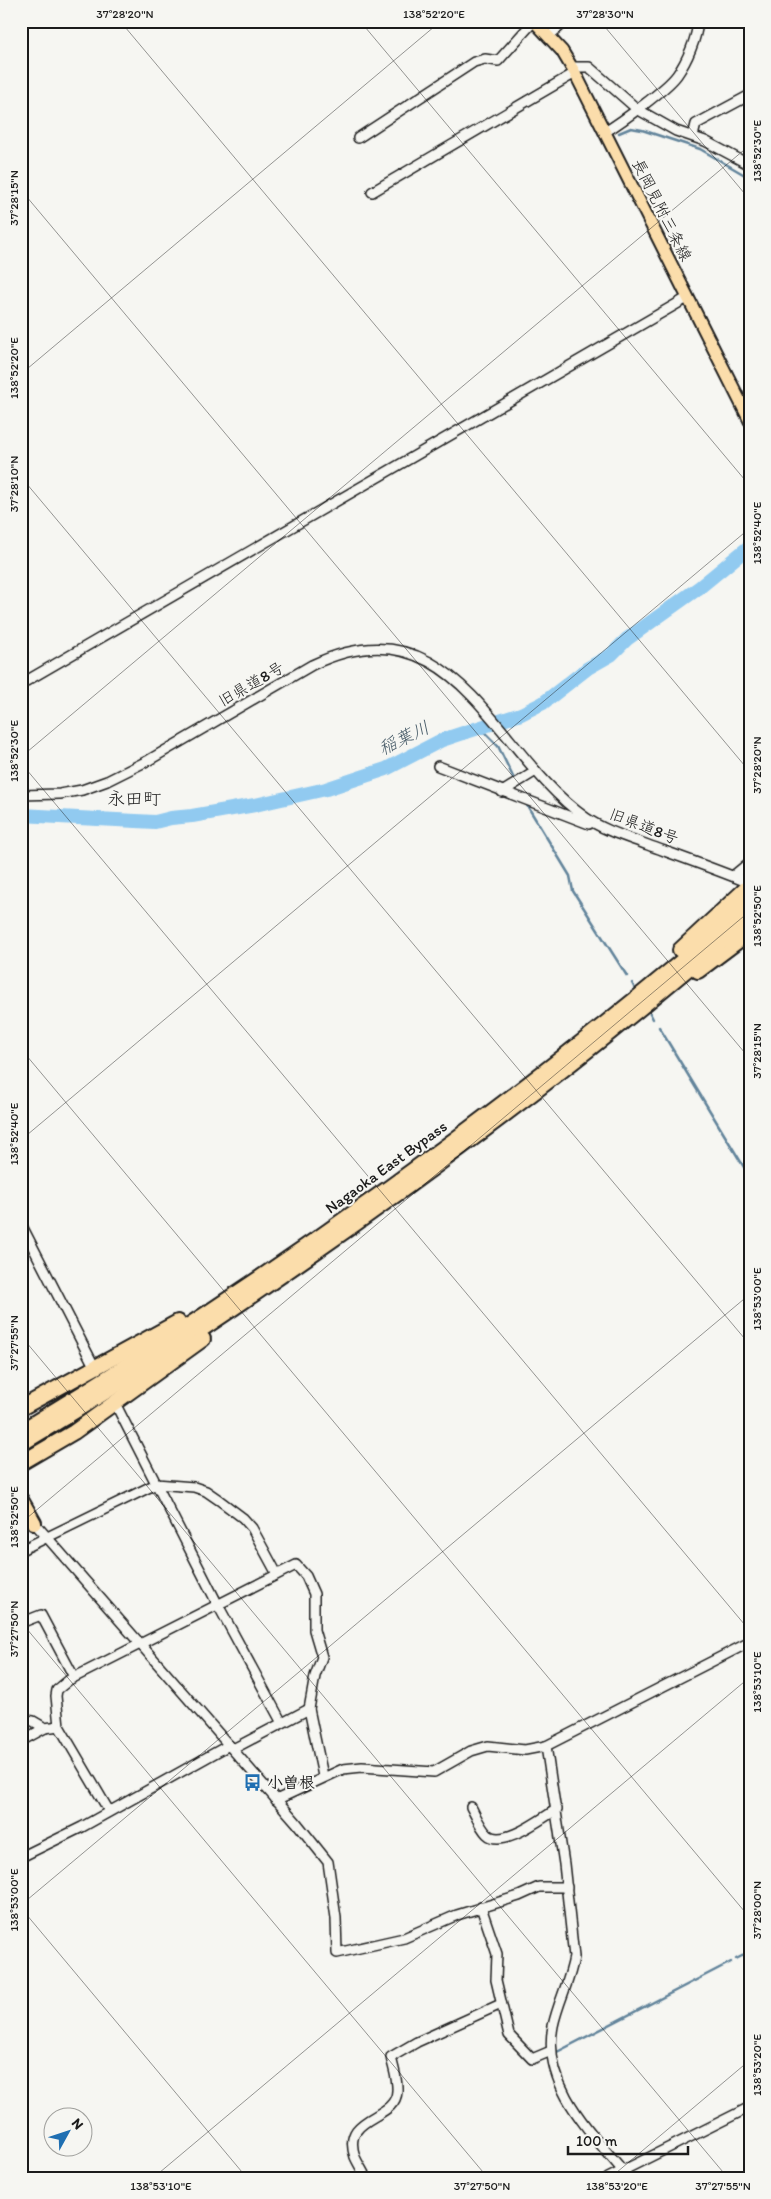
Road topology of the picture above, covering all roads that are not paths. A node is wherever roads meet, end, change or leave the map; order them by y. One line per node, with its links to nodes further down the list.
1 (534, 21): 4 (main road, 長岡見附三条線); 10 (street)
2 (566, 21): 4 (street)
3 (698, 21): 7 (street)
4 (549, 36): 5 (main road, 長岡見附三条線)
5 (574, 70): 7 (street); 8 (main road, 長岡見附三条線); 12 (street)
6 (750, 95): 9 (street)
7 (637, 109): 8 (street); 9 (street)
8 (604, 132): 13 (main road, 長岡見附三条線)
9 (693, 136): 11 (street)
10 (358, 138)
11 (749, 161)
12 (372, 192)
13 (688, 298): 14 (main road, 長岡見附三条線); 15 (street)
14 (750, 421)
15 (21, 684)
16 (438, 766): 18 (street)
17 (536, 771): 18 (street); 19 (street, 旧県道8号); 20 (street, 旧県道8号)
18 (502, 792): 20 (street)
19 (21, 795)
20 (617, 834): 22 (street, 旧県道8号)
21 (750, 862): 22 (street)
22 (732, 876): 23 (street, 旧県道8号)
23 (749, 884): 27 (highway)
24 (750, 903): 27 (highway, Nagaoka East Bypass)
25 (750, 916): 28 (highway, Nagaoka East Bypass)
26 (750, 932): 28 (highway)
27 (641, 994): 29 (highway, Nagaoka East Bypass)
28 (638, 1011): 30 (highway, Nagaoka East Bypass)
29 (374, 1199): 34 (highway); 35 (highway, Nagaoka East Bypass)
30 (357, 1223): 35 (highway, Nagaoka East Bypass); 36 (highway)
31 (21, 1224): 32 (street)
32 (93, 1364)
33 (117, 1407): 38 (street)
34 (21, 1408)
35 (24, 1436)
36 (26, 1461): 37 (highway)
37 (21, 1474)
38 (156, 1484): 41 (street); 43 (street); 44 (street)
39 (22, 1506): 40 (highway)
40 (34, 1523): 41 (street)
41 (47, 1538): 42 (street); 47 (street)
42 (21, 1550)
43 (277, 1574): 44 (street); 49 (street)
44 (218, 1605): 47 (street); 51 (street)
45 (21, 1620): 48 (street)
46 (750, 1642): 55 (street)
47 (140, 1645): 48 (street); 56 (street)
48 (74, 1677): 52 (street)
49 (309, 1709): 51 (street); 57 (street)
50 (21, 1719): 53 (street)
51 (282, 1724): 56 (street)
52 (59, 1726): 53 (street); 61 (street)
53 (45, 1728): 54 (street)
54 (21, 1740)
55 (546, 1746): 57 (street); 60 (street)
56 (231, 1747): 58 (street); 61 (street)
57 (323, 1776): 58 (street)
58 (276, 1800): 64 (street)
59 (471, 1807): 60 (street)
60 (557, 1809): 63 (street)
61 (109, 1811): 62 (street)
62 (21, 1857)
63 (566, 1887): 64 (street); 66 (street)
64 (481, 1907): 65 (street)
65 (501, 2004): 66 (street); 69 (street)
66 (551, 2051): 68 (street)
67 (750, 2107): 68 (street)
68 (622, 2170): 70 (street); 71 (street)
69 (366, 2178)
70 (608, 2178)
71 (629, 2178)

